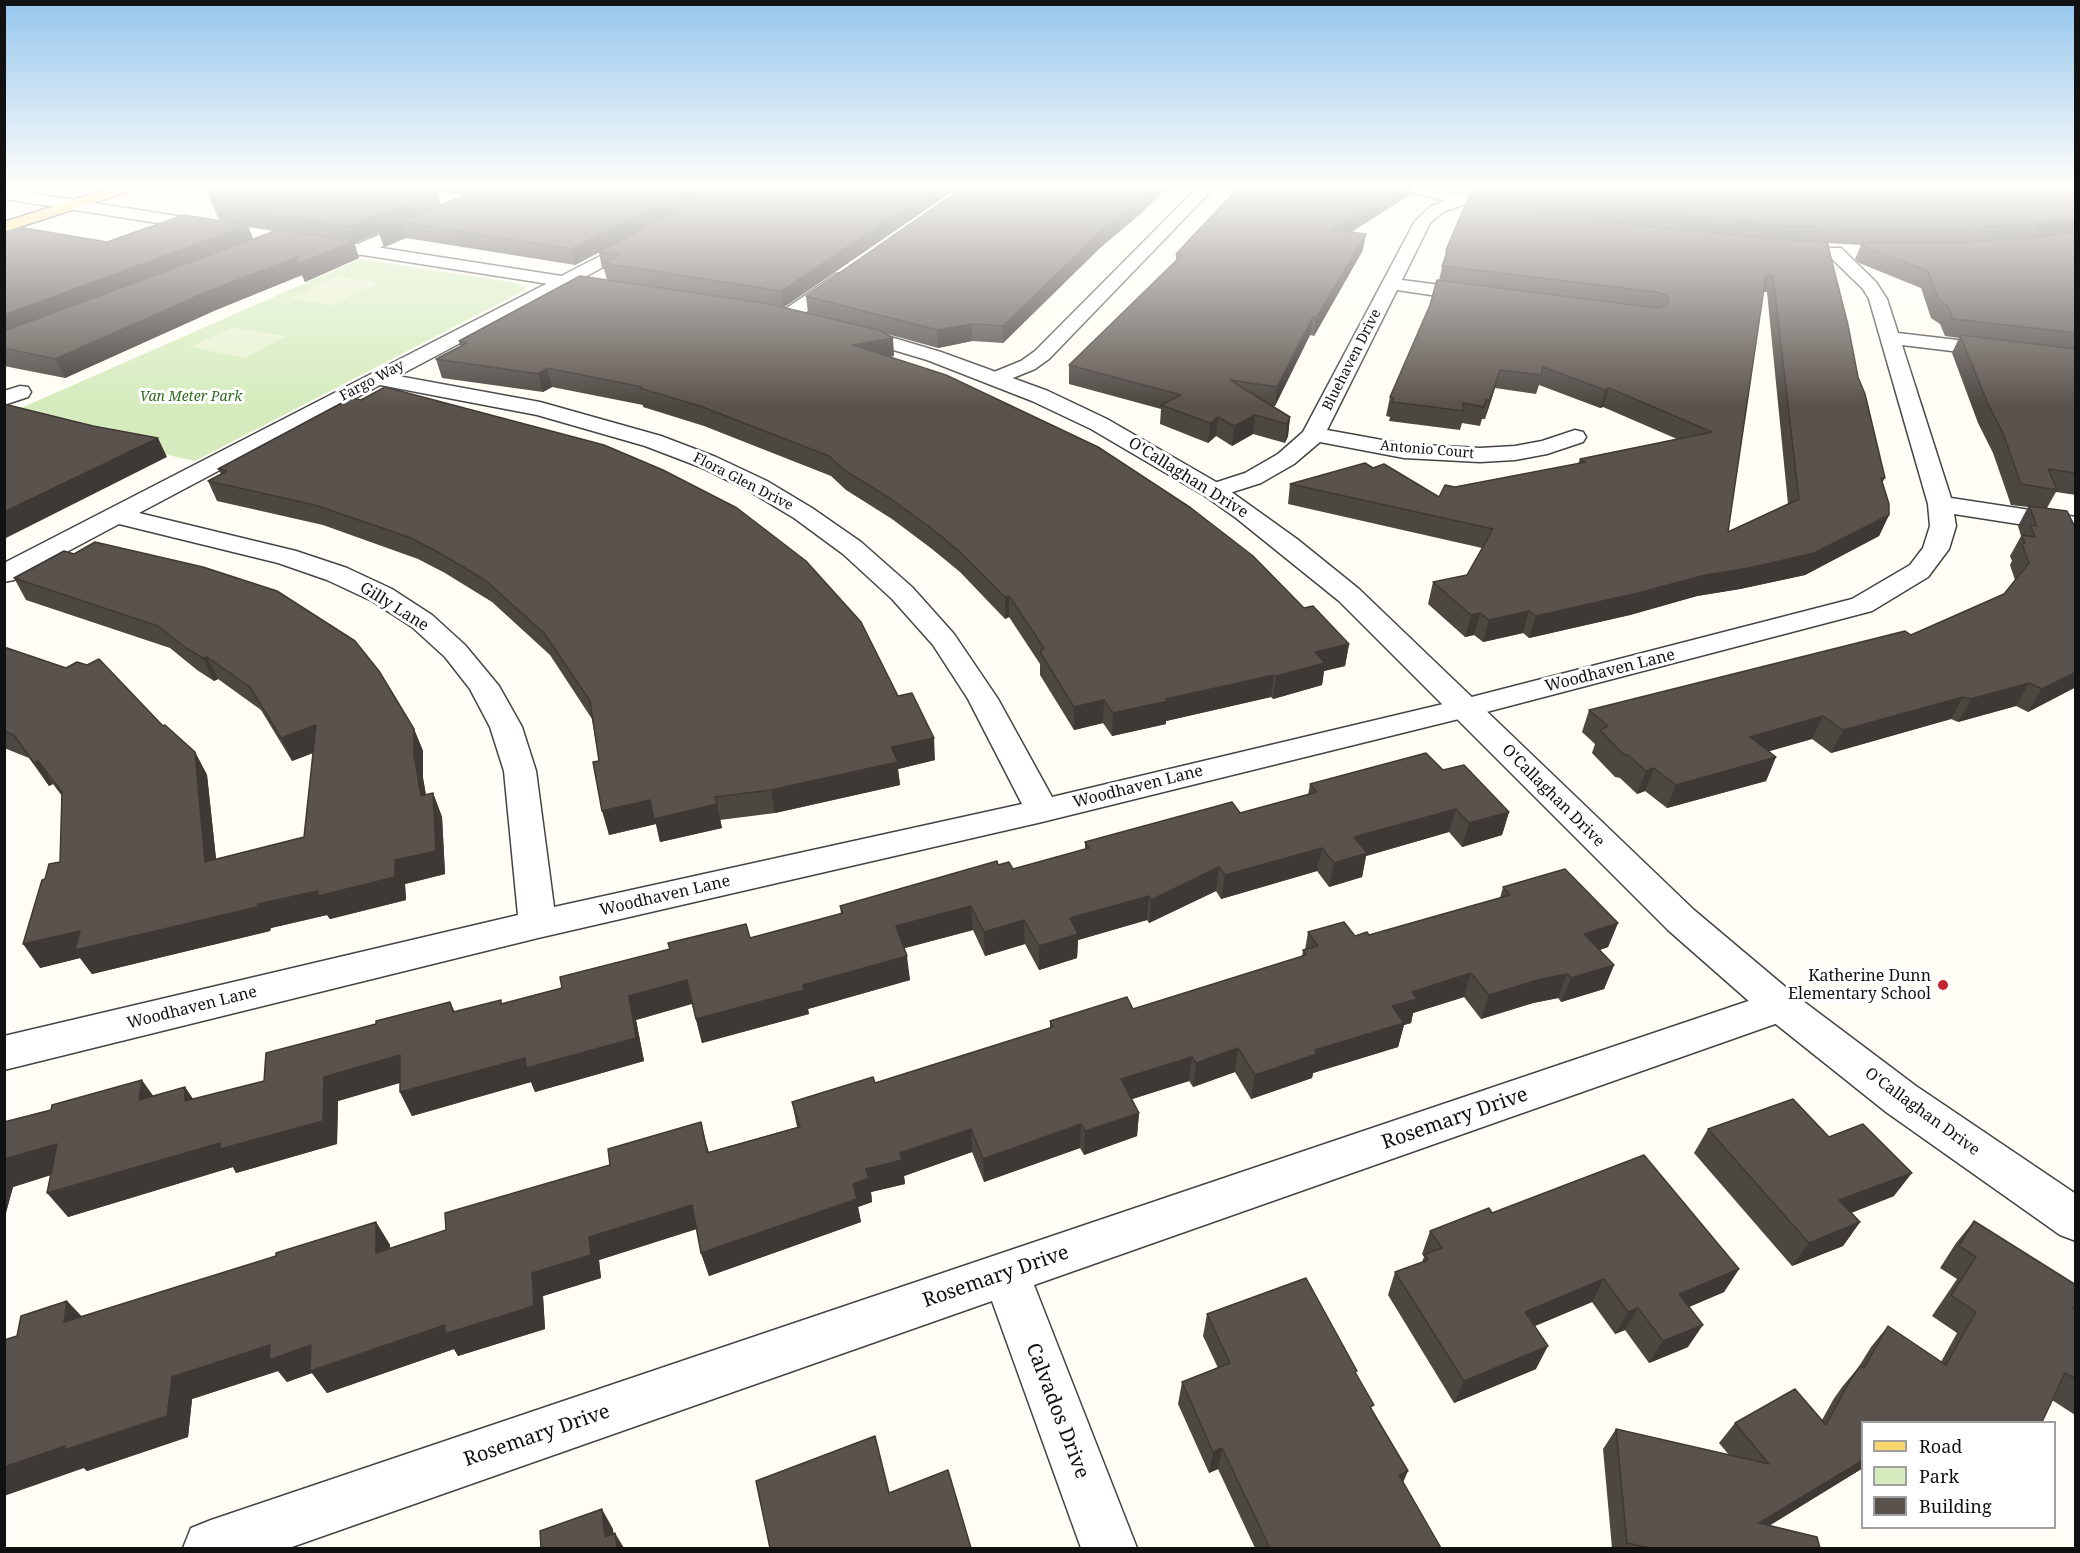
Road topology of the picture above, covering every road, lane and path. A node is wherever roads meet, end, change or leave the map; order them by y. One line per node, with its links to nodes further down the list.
1 (428, 260): 7 (street)
2 (602, 260): 7 (street, Fargo Way)
3 (1135, 260): 14 (street)
4 (1404, 260): 8 (street, Bluehaven Drive)
5 (1847, 260): 11 (street, Woodhaven Lane)
6 (854, 270): 14 (street, O'Callaghan Drive)
7 (563, 281): 9 (street); 13 (street, Fargo Way)
8 (1391, 285): 10 (street); 15 (street, Bluehaven Drive)
9 (642, 293)
10 (1498, 298)
11 (1890, 338): 12 (street); 18 (street, Woodhaven Lane)
12 (2076, 360)
13 (377, 378): 19 (street, Fargo Way); 23 (street, Flora Glen Drive)
14 (996, 378): 17 (street, O'Callaghan Drive)
15 (1314, 434): 16 (street, Antonio Court); 17 (street, Bluehaven Drive)
16 (1575, 437)
17 (1214, 491): 22 (street, O'Callaghan Drive)
18 (1940, 504): 20 (street); 22 (street, Woodhaven Lane)
19 (115, 515): 21 (street, Fargo Way); 24 (street, Gilly Lane)
20 (2076, 525)
21 (4, 574)
22 (1464, 708): 23 (street, Woodhaven Lane); 25 (street, O'Callaghan Drive)
23 (1042, 811): 24 (street, Woodhaven Lane)
24 (538, 924): 26 (street, Woodhaven Lane)
25 (1781, 1006): 27 (street, O'Callaghan Drive); 28 (street, Rosemary Drive)
26 (4, 1053)
27 (2076, 1220)
28 (1005, 1274): 29 (street, Rosemary Drive); 31 (street, Calvados Drive)
29 (296, 1534): 30 (street, Rosemary Drive)
30 (211, 1548)
31 (1109, 1548)

